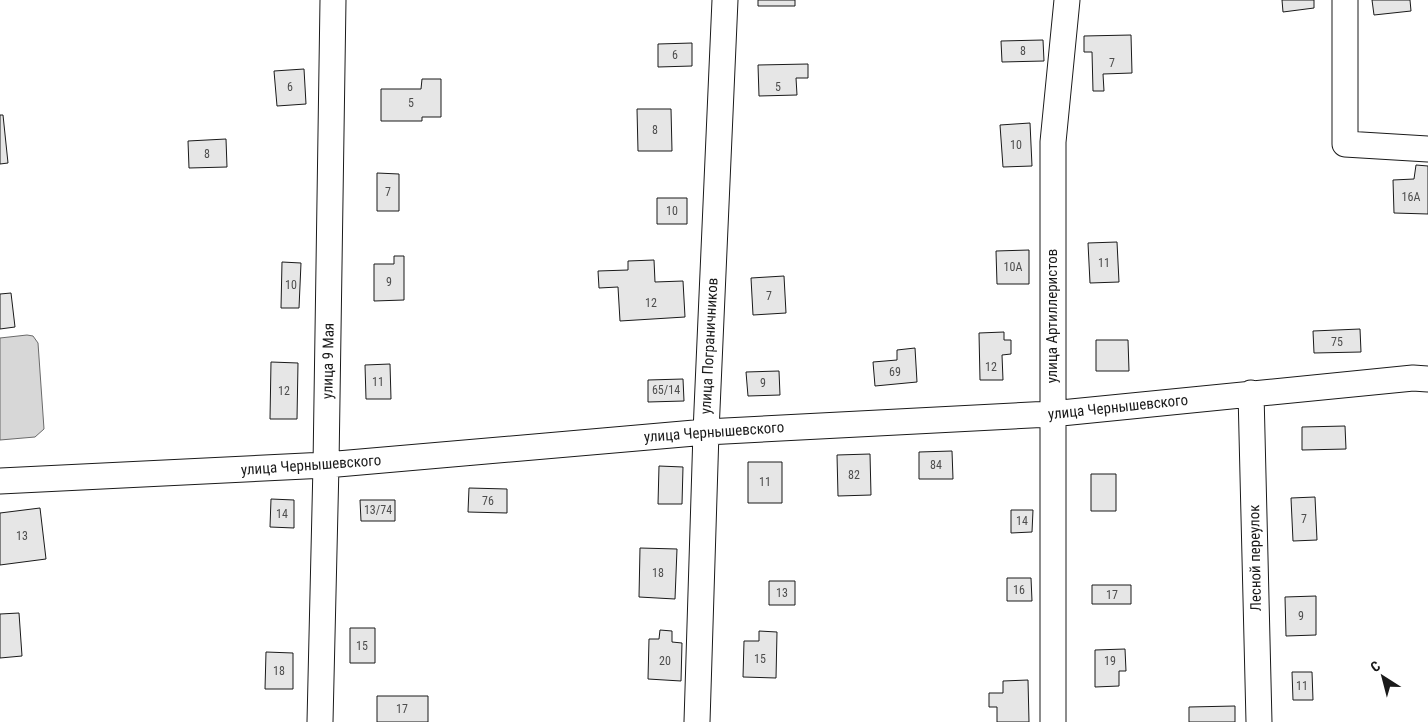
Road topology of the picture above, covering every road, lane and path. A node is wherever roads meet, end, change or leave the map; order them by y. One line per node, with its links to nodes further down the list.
1 (333, 0): 10 (street, улица 9 Мая)
2 (725, 0): 9 (street, улица Пограничников)
3 (1067, 0): 8 (street, улица Артиллеристов)
4 (1346, 0): 5 (street)
5 (1428, 149)
6 (1428, 380): 7 (street, улица Чернышевского)
7 (1251, 394): 8 (street, улица Чернышевского); 15 (street, Лесной переулок)
8 (1052, 414): 9 (street, улица Чернышевского); 14 (street, улица Артиллеристов)
9 (706, 432): 10 (street, улица Чернышевского); 13 (street, улица Пограничников)
10 (326, 466): 11 (street, улица Чернышевского); 12 (street, улица 9 Мая)
11 (0, 481)
12 (320, 722)
13 (697, 722)
14 (1053, 722)
15 (1259, 722)

